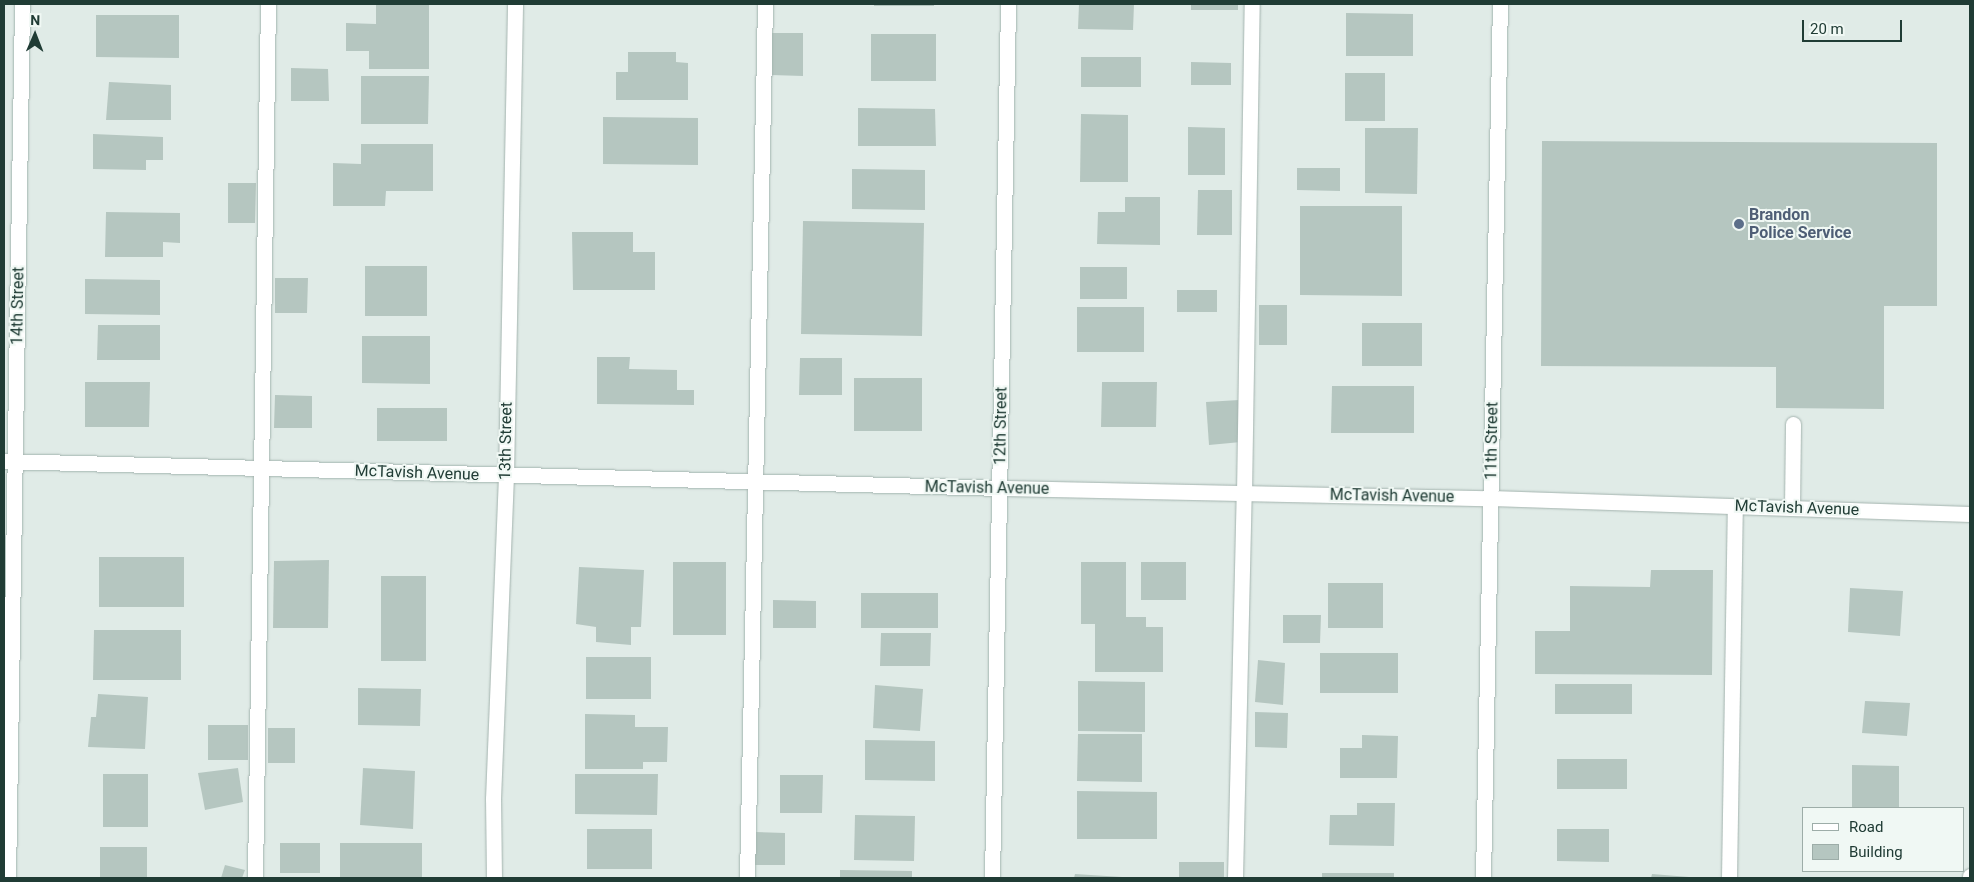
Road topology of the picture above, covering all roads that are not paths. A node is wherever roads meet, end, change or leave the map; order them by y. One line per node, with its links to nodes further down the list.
1 (22, 4): 9 (street, 14th Street)
2 (268, 4): 10 (street)
3 (515, 4): 11 (street, 13th Street)
4 (765, 4): 12 (street)
5 (1008, 4): 13 (street, 12th Street)
6 (1252, 4): 14 (street)
7 (1500, 4): 15 (street, 11th Street)
8 (1793, 424): 17 (street)
9 (10, 461): 10 (street, McTavish Avenue); 19 (street, 14th Street)
10 (262, 469): 11 (street, McTavish Avenue); 20 (street)
11 (506, 475): 12 (street, McTavish Avenue); 21 (street, 13th Street)
12 (755, 482): 13 (street, McTavish Avenue); 22 (street)
13 (1000, 488): 14 (street, McTavish Avenue); 23 (street, 12th Street)
14 (1244, 494): 15 (street, McTavish Avenue); 24 (street)
15 (1491, 498): 16 (street, McTavish Avenue); 25 (street, 11th Street)
16 (1735, 506): 17 (street, McTavish Avenue); 26 (street)
17 (1792, 508): 18 (street, McTavish Avenue)
18 (1970, 514)
19 (8, 878)
20 (255, 878)
21 (494, 878)
22 (747, 878)
23 (992, 878)
24 (1235, 878)
25 (1483, 878)
26 (1729, 878)

